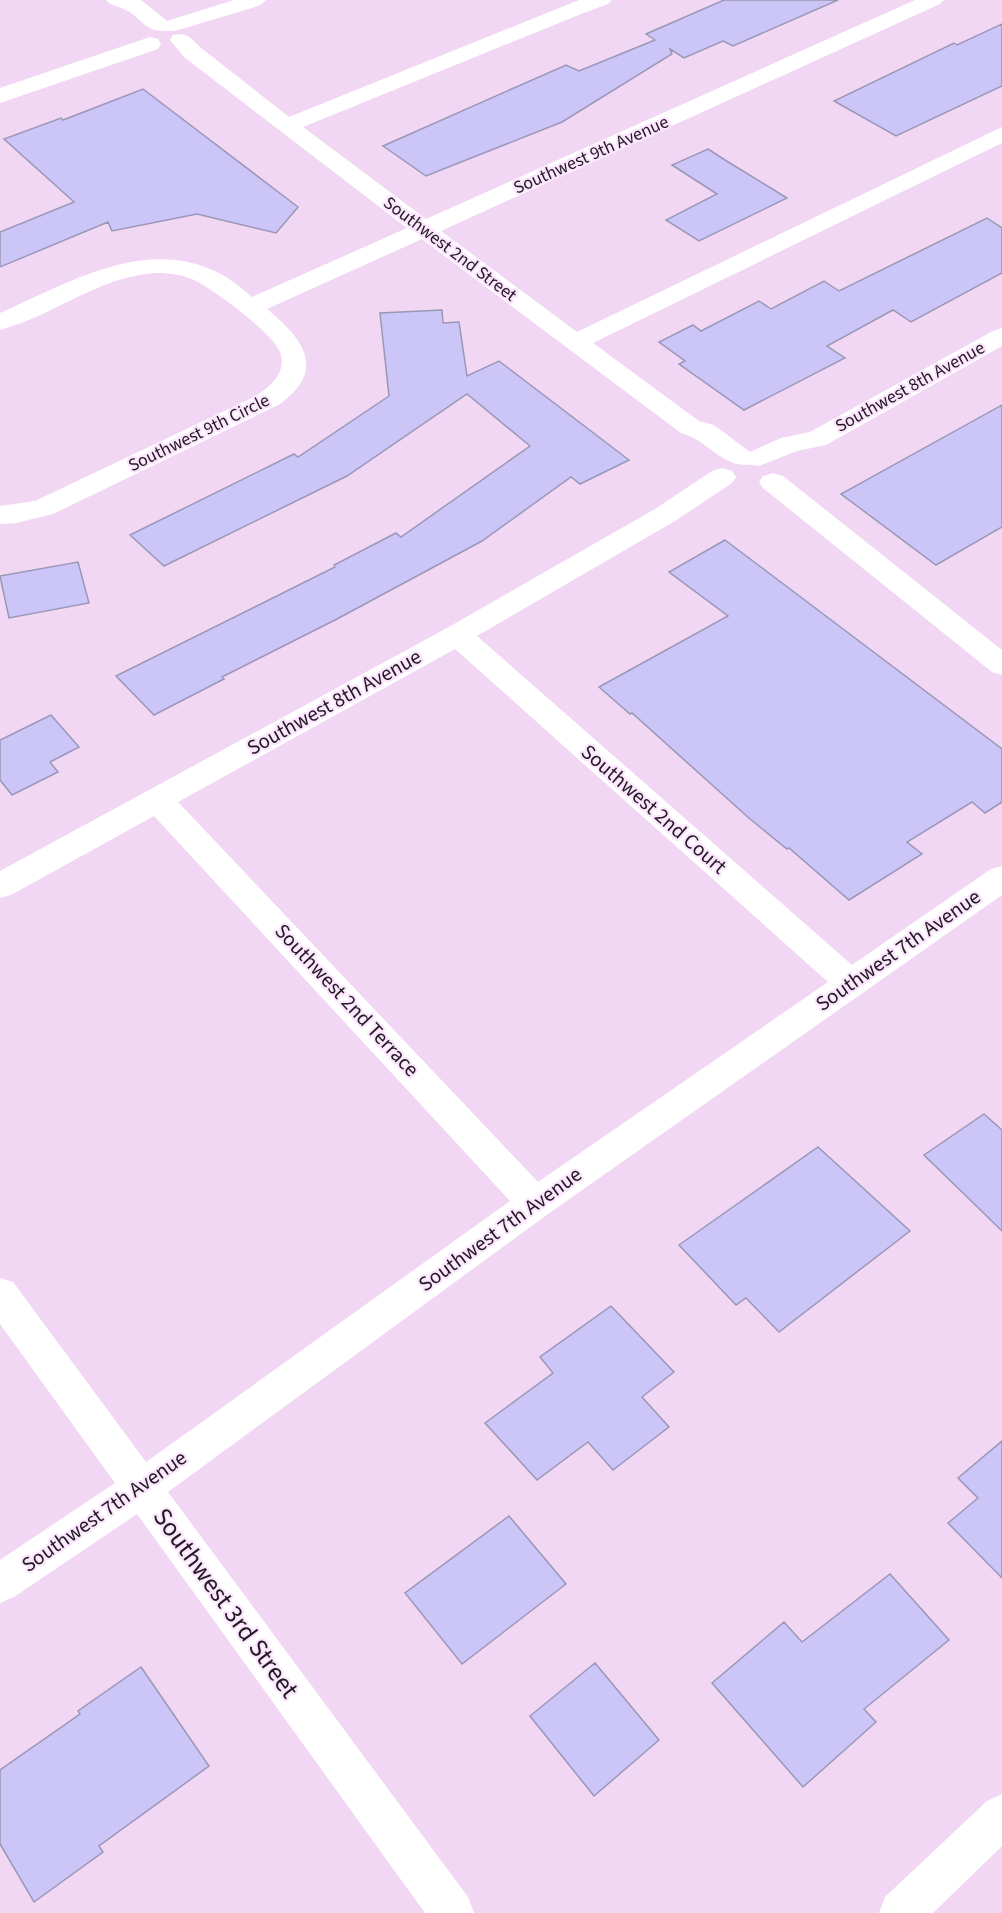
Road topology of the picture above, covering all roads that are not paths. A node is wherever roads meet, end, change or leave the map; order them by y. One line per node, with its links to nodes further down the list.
1 (255, 0): 5 (street)
2 (602, 0): 7 (street)
3 (933, 0): 9 (street, Southwest 9th Avenue)
4 (118, 1): 5 (street, Southwest 2nd Street)
5 (163, 35): 6 (street); 7 (street, Southwest 2nd Street)
6 (0, 96)
7 (286, 126): 9 (street, Southwest 2nd Street)
8 (1002, 134): 13 (street)
9 (425, 230): 10 (street, Southwest 9th Avenue); 13 (street, Southwest 2nd Street)
10 (249, 308): 11 (street, Southwest 9th Circle); 15 (street, Southwest 9th Circle)
11 (0, 322)
12 (1002, 336): 14 (street, Southwest 8th Avenue)
13 (576, 342): 14 (street, Southwest 2nd Street)
14 (748, 474): 16 (street, Southwest 8th Avenue); 17 (street, Southwest 2nd Street)
15 (0, 515)
16 (457, 635): 18 (street, Southwest 8th Avenue); 21 (street, Southwest 2nd Court)
17 (1002, 665)
18 (157, 799): 20 (street, Southwest 8th Avenue); 22 (street, Southwest 2nd Terrace)
19 (1002, 878): 21 (street, Southwest 7th Avenue)
20 (0, 886)
21 (851, 983): 22 (street, Southwest 7th Avenue)
22 (535, 1203): 24 (street, Southwest 7th Avenue)
23 (0, 1294): 24 (street, Southwest 3rd Street)
24 (142, 1488): 25 (street, Southwest 7th Avenue); 27 (street, Southwest 3rd Street)
25 (0, 1583)
26 (1002, 1816): 28 (street)
27 (452, 1913)
28 (902, 1913)

